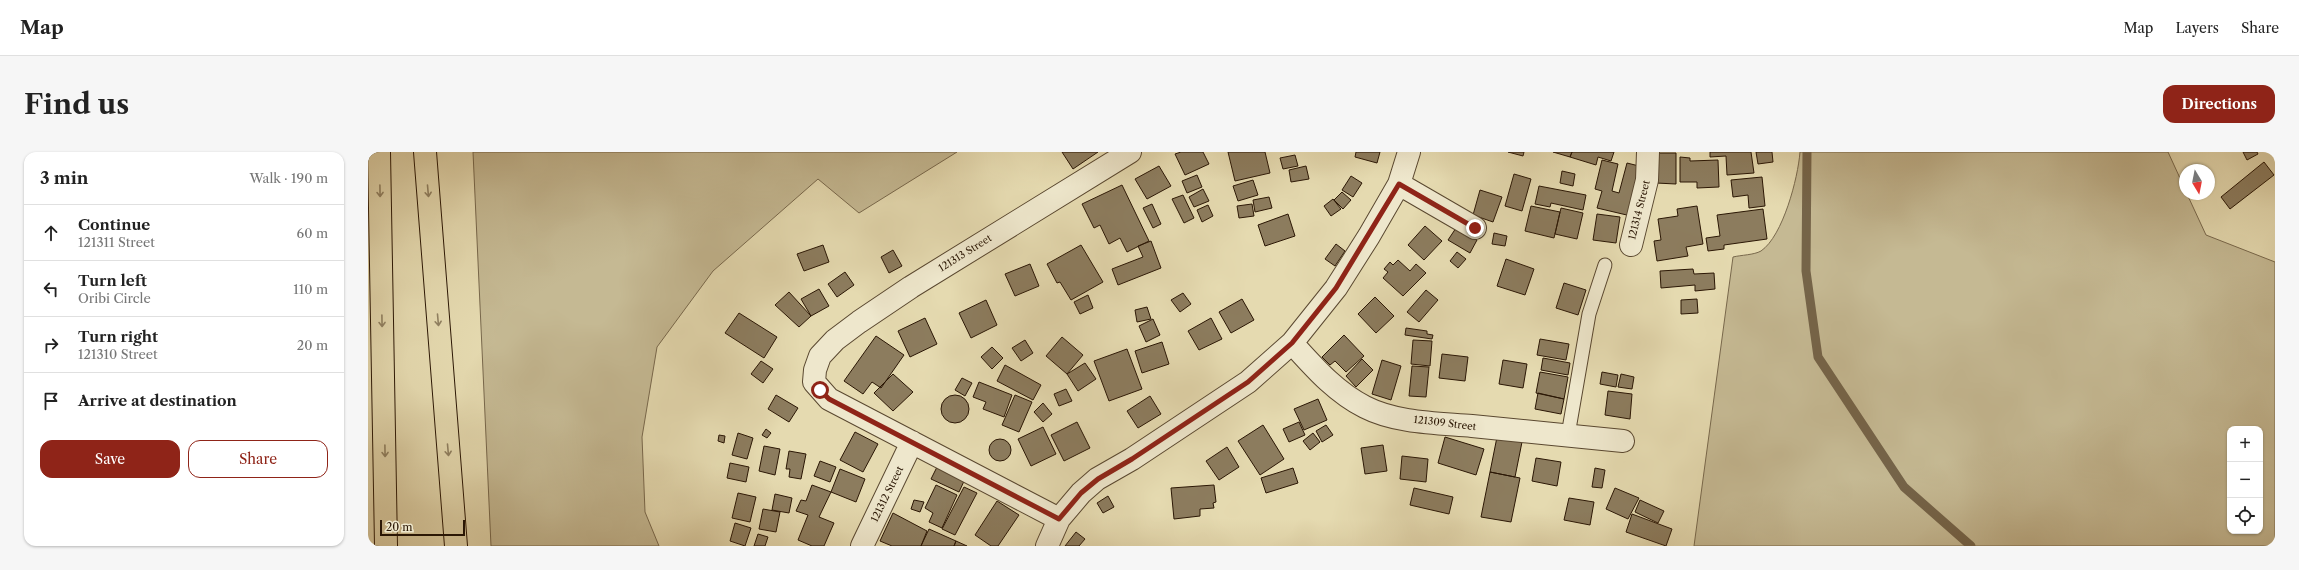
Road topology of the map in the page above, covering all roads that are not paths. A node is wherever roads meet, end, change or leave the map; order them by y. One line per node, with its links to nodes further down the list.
1 (380, 152): 15 (highway, one-way to 15)
2 (425, 152): 16 (highway, one-way to 16)
3 (1130, 152): 13 (street, 121313 Street)
4 (1409, 152): 6 (street)
5 (1648, 152): 8 (street, 121314 Street)
6 (1399, 184): 7 (street); 10 (street)
7 (1475, 228)
8 (1631, 245)
9 (1605, 265): 11 (lane)
10 (1292, 343): 11 (street, 121309 Street); 14 (street)
11 (1568, 435): 12 (street, 121309 Street)
12 (1623, 441)
13 (912, 442): 14 (street); 17 (street, 121312 Street)
14 (1059, 519): 18 (street)
15 (386, 546)
16 (456, 546)
17 (862, 546)
18 (1047, 546)

